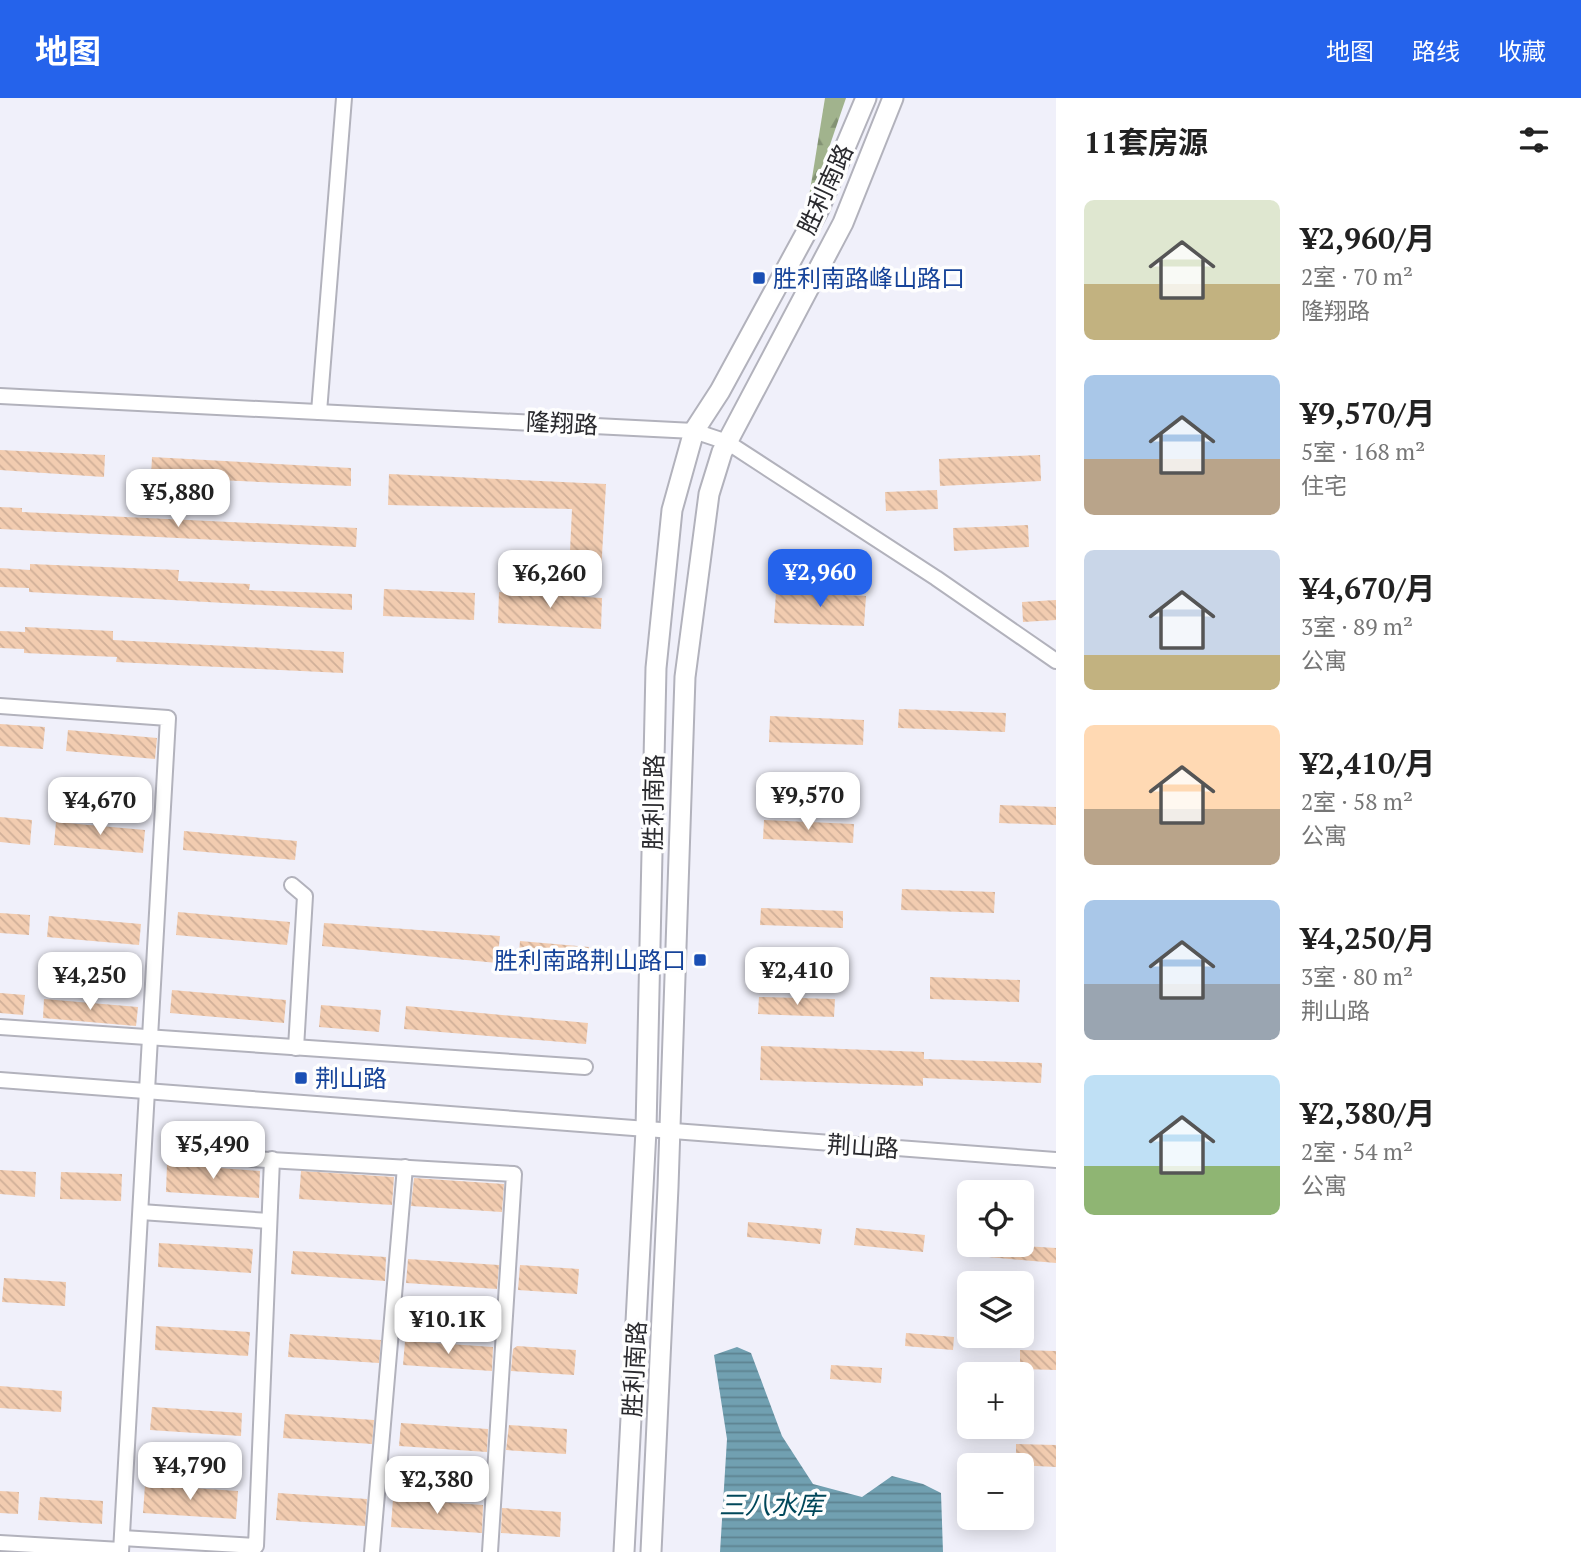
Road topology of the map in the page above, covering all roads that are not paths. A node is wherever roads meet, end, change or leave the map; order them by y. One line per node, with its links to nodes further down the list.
1 (344, 98): 5 (street)
2 (866, 98): 6 (main road, 胜利南路)
3 (893, 98): 7 (main road, 胜利南路)
4 (0, 396): 5 (street, 隆翔路)
5 (319, 412): 6 (street, 隆翔路)
6 (694, 431): 7 (street, 隆翔路); 17 (main road, 胜利南路)
7 (727, 442): 8 (street, 隆翔路); 18 (main road, 胜利南路)
8 (1056, 661)
9 (0, 706): 12 (street)
10 (292, 885): 13 (street)
11 (0, 1027): 12 (street)
12 (151, 1040): 13 (street); 16 (street)
13 (296, 1048): 14 (street)
14 (585, 1067)
15 (0, 1080): 16 (street, 荆山路)
16 (148, 1091): 17 (street, 荆山路); 23 (street)
17 (646, 1130): 18 (street, 荆山路); 30 (main road, 胜利南路)
18 (670, 1132): 21 (street, 荆山路); 31 (main road, 胜利南路)
19 (252, 1159): 20 (street)
20 (272, 1159): 22 (street); 24 (street)
21 (1056, 1160)
22 (405, 1167): 28 (street); 29 (street)
23 (141, 1212): 24 (street); 26 (street)
24 (270, 1221): 27 (street)
25 (0, 1543): 26 (street)
26 (121, 1547): 27 (street)
27 (258, 1549)
28 (372, 1552)
29 (490, 1552)
30 (624, 1552)
31 (651, 1552)

